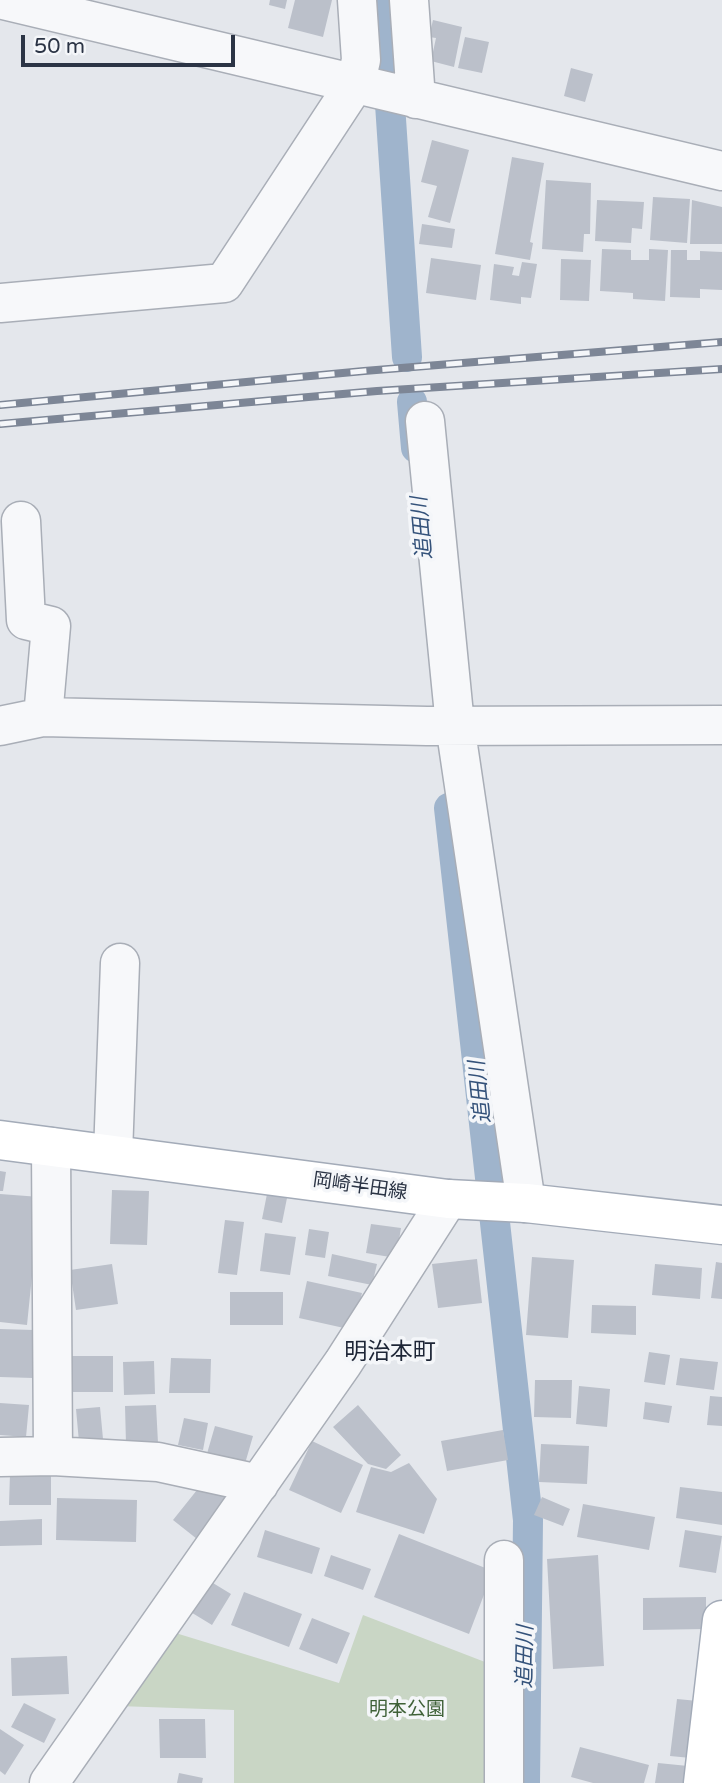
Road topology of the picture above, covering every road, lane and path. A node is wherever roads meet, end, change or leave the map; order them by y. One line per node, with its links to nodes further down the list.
1 (4, 0): 4 (street); 5 (street)
2 (357, 0): 5 (street)
3 (409, 0): 6 (street)
4 (0, 33)
5 (356, 82): 6 (street); 8 (street)
6 (416, 99): 7 (street)
7 (722, 171)
8 (0, 303)
9 (425, 421): 14 (street)
10 (21, 521): 11 (street)
11 (43, 716): 13 (street); 14 (street)
12 (722, 725): 14 (street)
13 (0, 726)
14 (444, 726): 20 (street)
15 (120, 963): 18 (street)
16 (0, 1140): 17 (main road, 岡崎半田線)
17 (51, 1147): 18 (main road, 岡崎半田線); 22 (street)
18 (113, 1154): 19 (main road, 岡崎半田線)
19 (448, 1199): 20 (main road, 岡崎半田線); 24 (street)
20 (526, 1203): 21 (main road, 岡崎半田線)
21 (722, 1225)
22 (53, 1456): 23 (street); 24 (street)
23 (0, 1457)
24 (259, 1484): 27 (street)
25 (504, 1560): 28 (street)
26 (722, 1620): 29 (main road)
27 (49, 1783)
28 (504, 1783)
29 (703, 1783)

